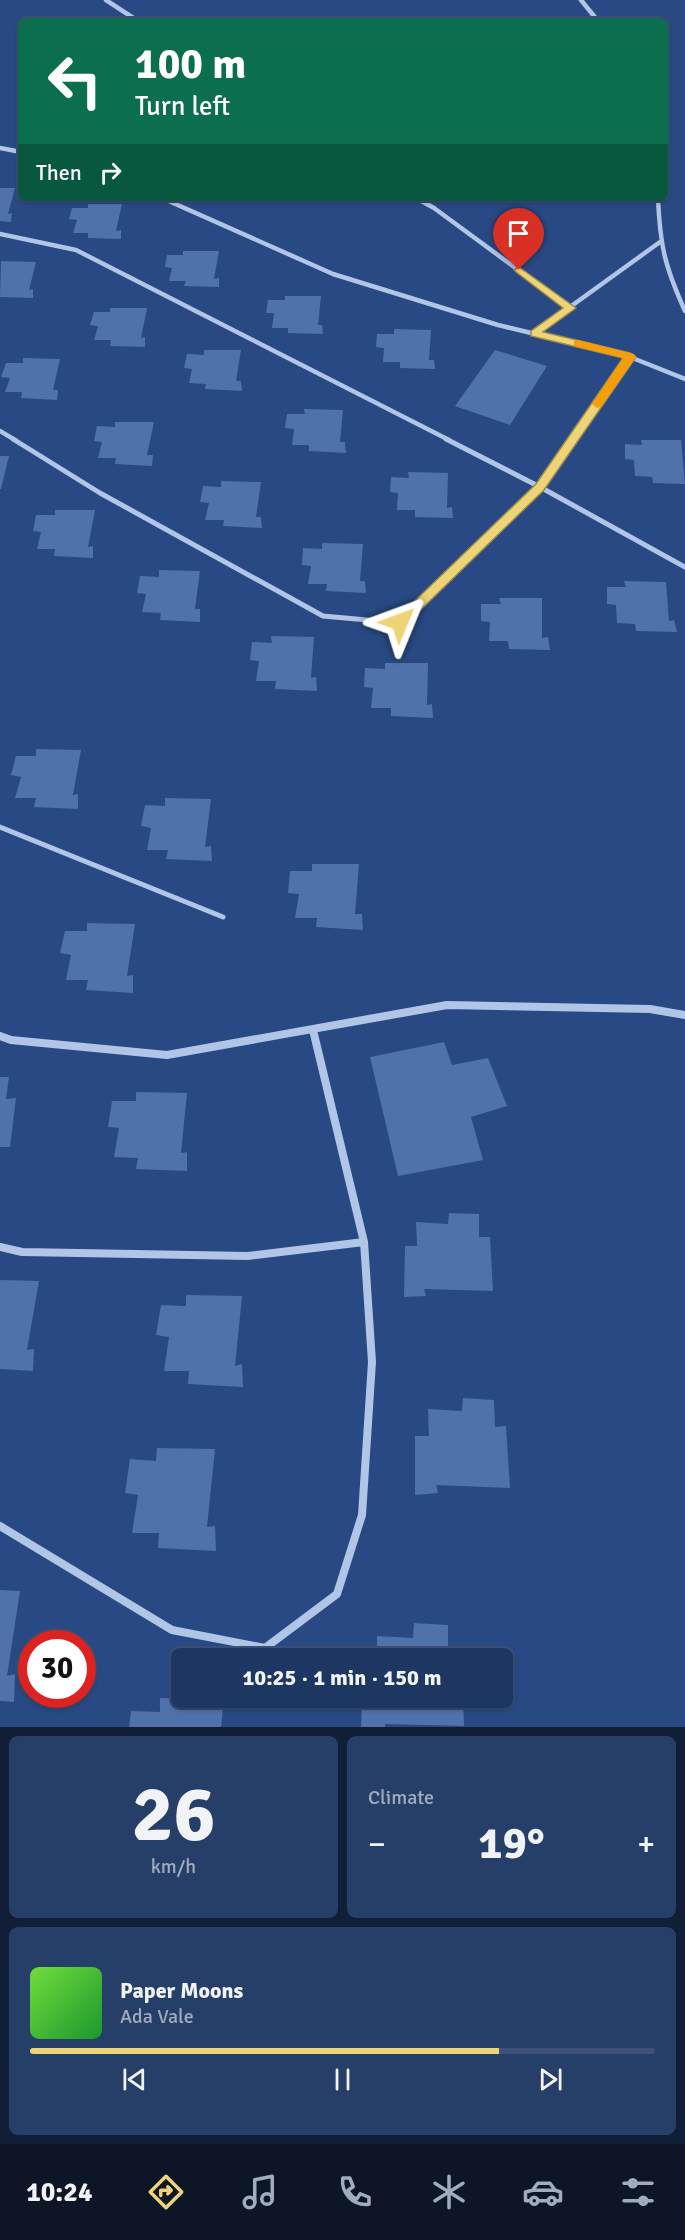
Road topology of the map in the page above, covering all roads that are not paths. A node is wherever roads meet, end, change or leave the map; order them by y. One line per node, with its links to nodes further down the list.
1 (106, 0): 3 (street)
2 (581, 0): 4 (street)
3 (133, 18)
4 (596, 18)
5 (0, 148): 6 (street)
6 (18, 151)
7 (169, 201): 14 (street)
8 (421, 201): 12 (street)
9 (658, 201): 11 (street)
10 (0, 234): 18 (street)
11 (660, 242): 12 (street); 13 (street)
12 (570, 308): 14 (street)
13 (685, 311)
14 (534, 333): 15 (street)
15 (630, 357): 16 (street); 18 (street)
16 (685, 379)
17 (0, 431): 18 (street)
18 (540, 487): 19 (street)
19 (685, 567)
20 (0, 827): 21 (street)
21 (222, 918)
22 (685, 1015): 23 (street)
23 (313, 1030): 24 (street); 25 (street)
24 (0, 1036)
25 (363, 1242): 26 (street); 27 (street)
26 (0, 1247)
27 (0, 1526)

